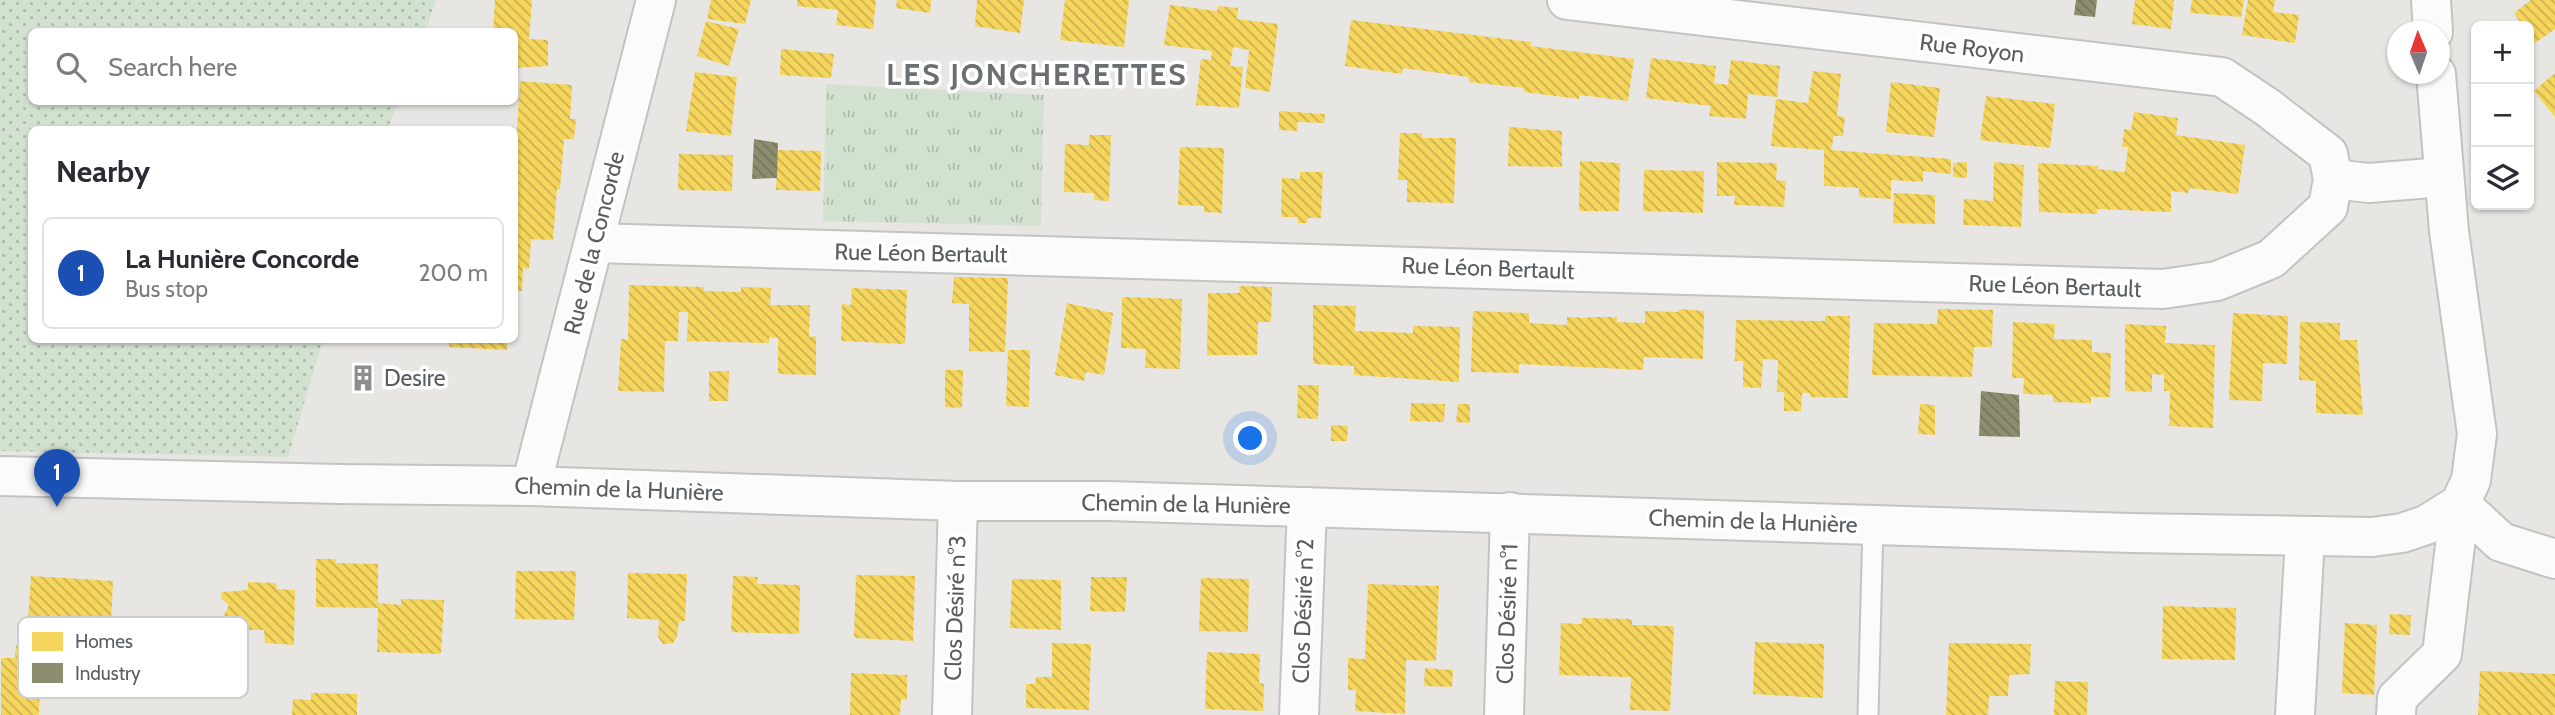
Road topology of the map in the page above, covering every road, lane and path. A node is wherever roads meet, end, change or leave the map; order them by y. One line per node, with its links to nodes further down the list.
1 (656, 0): 8 (street, Rue de la Concorde)
2 (1567, 0): 7 (street, Rue Royon)
3 (2431, 0): 4 (street)
4 (2432, 21)
5 (2436, 84): 6 (street)
6 (2443, 177): 7 (street); 12 (street)
7 (2333, 179): 8 (street, Rue Léon Bertault)
8 (594, 243): 10 (street, Rue de la Concorde)
9 (0, 476): 10 (street, Chemin de la Hunière)
10 (531, 486): 11 (street, Chemin de la Hunière)
11 (958, 500): 13 (street, Chemin de la Hunière); 18 (street, Clos Désiré n°3)
12 (2460, 504): 16 (street, Chemin de la Hunière); 17 (street); 23 (street)
13 (1307, 506): 14 (street, Chemin de la Hunière); 19 (street, Clos Désiré n°2)
14 (1510, 512): 15 (street, Chemin de la Hunière); 20 (street, Clos Désiré n°1)
15 (1873, 525): 16 (street, Chemin de la Hunière); 21 (lane)
16 (2305, 537): 22 (street)
17 (2555, 559)
18 (952, 715)
19 (1299, 715)
20 (1504, 715)
21 (1868, 715)
22 (2295, 715)
23 (2396, 715)

